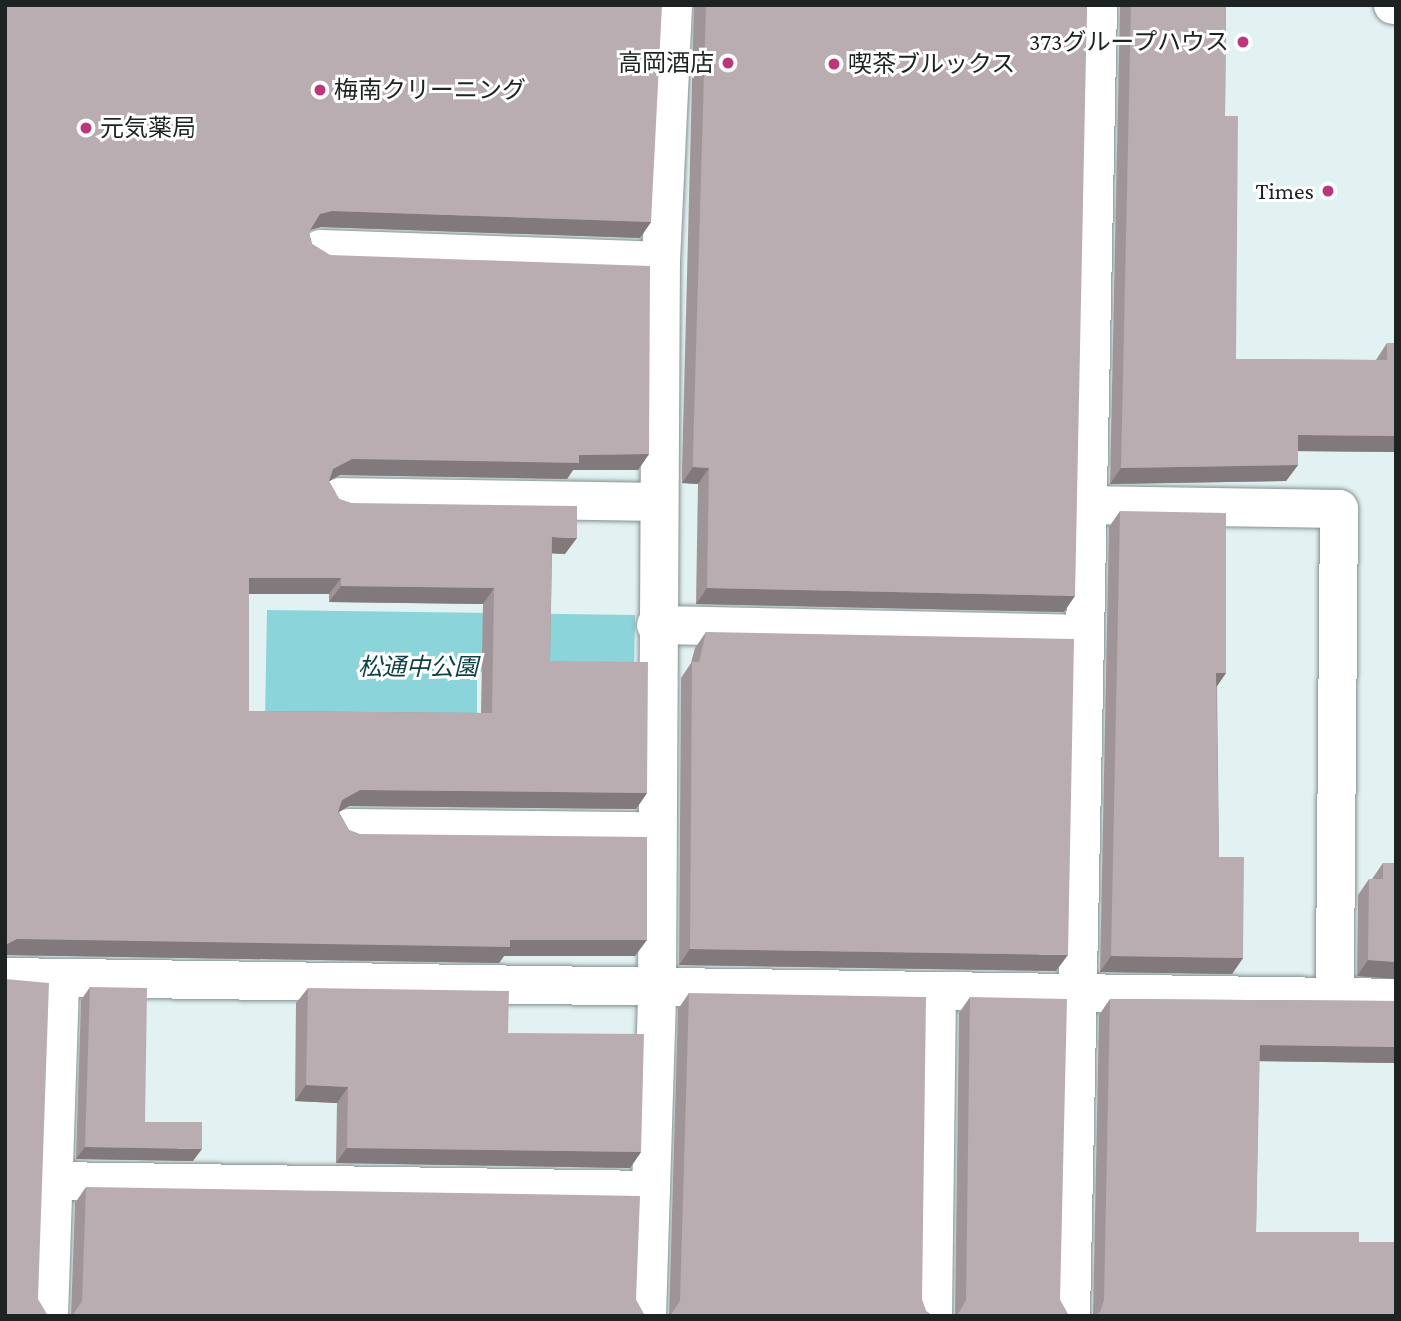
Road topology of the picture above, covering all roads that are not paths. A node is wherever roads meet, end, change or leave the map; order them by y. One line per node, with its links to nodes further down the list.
1 (673, 5): 4 (street)
2 (1098, 5): 7 (street)
3 (320, 249): 4 (street)
4 (661, 261): 6 (street)
5 (340, 497): 6 (street)
6 (657, 502): 8 (street)
7 (1086, 505): 9 (street); 17 (street)
8 (656, 625): 9 (street); 11 (street)
9 (1083, 634): 15 (street)
10 (349, 828): 11 (street)
11 (653, 831): 14 (street)
12 (5, 977): 13 (street)
13 (60, 978): 14 (street); 19 (street)
14 (657, 989): 16 (street); 20 (street)
15 (1076, 992): 16 (street); 17 (street); 24 (street)
16 (937, 993): 23 (street)
17 (1335, 998): 18 (street)
18 (1396, 998)
19 (53, 1181): 20 (street); 21 (street)
20 (651, 1190): 22 (street)
21 (49, 1316)
22 (647, 1316)
23 (933, 1316)
24 (1071, 1316)

